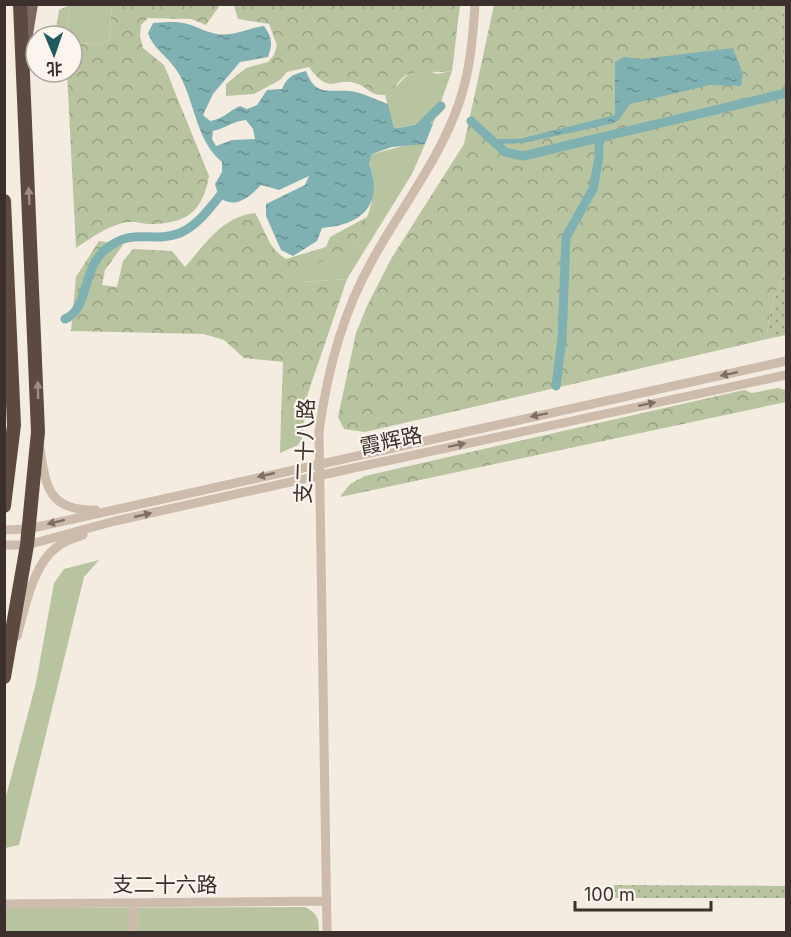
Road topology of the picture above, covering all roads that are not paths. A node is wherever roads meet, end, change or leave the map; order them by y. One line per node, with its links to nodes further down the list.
1 (20, 4): 4 (highway)
2 (32, 4): 4 (main road)
3 (476, 4): 10 (street, 支二十八路)
4 (23, 71): 9 (highway, one-way to 4)
5 (4, 201): 8 (highway)
6 (786, 361): 10 (street, 霞辉路, one-way to 10)
7 (786, 375): 12 (street, 霞辉路, one-way to 7)
8 (14, 425): 11 (street); 13 (highway)
9 (38, 432): 14 (street); 16 (highway)
10 (320, 463): 12 (street, 支二十八路); 14 (street, 霞辉路, one-way to 14)
11 (4, 466)
12 (320, 476): 15 (street, 霞辉路, one-way to 12); 21 (street, 支二十八路)
13 (4, 506)
14 (113, 509): 16 (street, 霞辉路, one-way to 16)
15 (115, 521): 18 (street, 霞辉路); 20 (street)
16 (28, 529): 17 (street, 霞辉路); 18 (highway)
17 (4, 530)
18 (27, 544): 19 (street, 霞辉路); 20 (highway)
19 (4, 545)
20 (4, 679)
21 (327, 901): 22 (street, 支二十六路); 25 (street, 支二十八路)
22 (134, 903): 23 (street, 支二十六路); 24 (street)
23 (4, 904)
24 (134, 933)
25 (327, 933)

